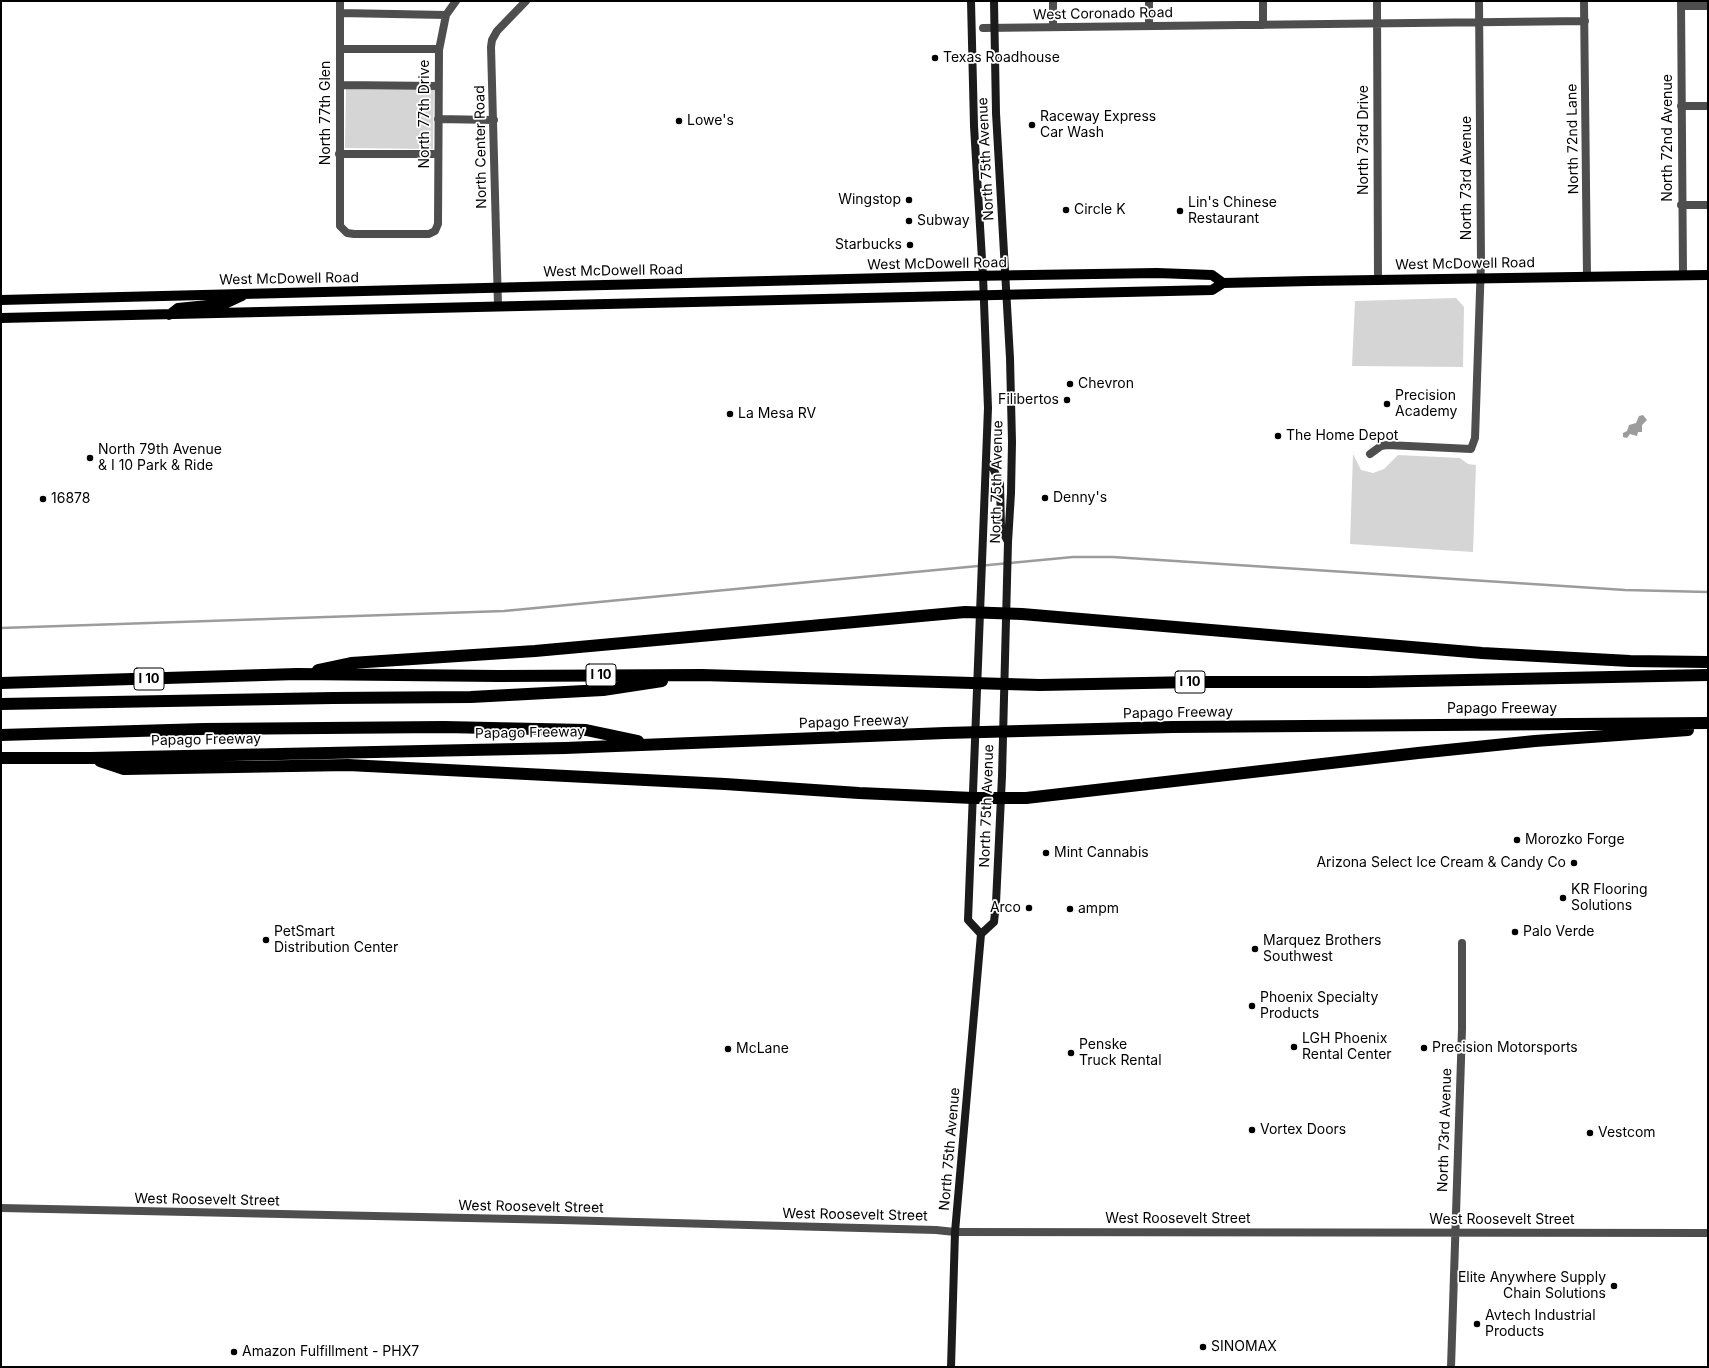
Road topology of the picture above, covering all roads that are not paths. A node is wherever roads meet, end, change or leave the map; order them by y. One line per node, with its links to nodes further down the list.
1 (340, 1): 14 (street, North 77th Glen)
2 (456, 1): 15 (street, North 77th Drive)
3 (526, 1): 31 (street, North Center Road)
4 (971, 1): 39 (main road, North 75th Avenue)
5 (994, 1): 23 (main road, North 75th Avenue)
6 (1053, 1): 21 (street)
7 (1149, 1): 20 (street)
8 (1263, 1): 19 (street)
9 (1377, 1): 18 (street, North 73rd Drive)
10 (1479, 1): 17 (street, North 73rd Avenue)
11 (1584, 1): 16 (street, North 72nd Lane)
12 (1681, 4): 13 (street); 28 (street, North 72nd Avenue)
13 (1708, 6)
14 (340, 13): 15 (street); 24 (street, North 77th Glen)
15 (446, 15): 25 (street, North 77th Drive)
16 (1584, 21): 17 (street, West Coronado Road); 41 (street, North 72nd Lane)
17 (1479, 22): 18 (street, West Coronado Road); 42 (street, North 73rd Avenue)
18 (1377, 23): 19 (street, West Coronado Road); 43 (street, North 73rd Drive)
19 (1263, 24): 20 (street, West Coronado Road)
20 (1149, 26): 21 (street, West Coronado Road)
21 (1053, 27): 23 (street, West Coronado Road)
22 (983, 28): 23 (street, West Coronado Road)
23 (994, 28): 40 (main road, North 75th Avenue)
24 (340, 49): 25 (street); 26 (street, North 77th Glen)
25 (439, 49): 27 (street, North 77th Drive)
26 (340, 85): 27 (street); 32 (street, North 77th Glen)
27 (438, 86): 30 (street, North 77th Drive)
28 (1681, 106): 29 (street); 34 (street, North 72nd Avenue)
29 (1708, 106)
30 (438, 119): 31 (street); 33 (street, North 77th Drive)
31 (494, 120): 45 (street, North Center Road)
32 (339, 154): 33 (street); 36 (street, North 77th Glen)
33 (438, 154): 36 (street, North 77th Drive)
34 (1681, 205): 35 (street); 37 (street, North 72nd Avenue)
35 (1708, 205)
36 (435, 231)
37 (1683, 275): 38 (main road, West McDowell Road); 41 (main road, West McDowell Road)
38 (1708, 275)
39 (983, 276): 40 (main road, West McDowell Road); 45 (main road, West McDowell Road); 48 (main road, North 75th Avenue)
40 (1005, 276): 44 (main road, West McDowell Road); 49 (main road, North 75th Avenue)
41 (1587, 276): 42 (main road, West McDowell Road)
42 (1480, 277): 43 (main road, West McDowell Road); 55 (street, North 73rd Avenue)
43 (1378, 279): 44 (main road, West McDowell Road)
44 (1223, 283): 49 (main road, West McDowell Road)
45 (497, 288): 46 (main road, West McDowell Road); 51 (street, North Center Road)
46 (292, 294): 47 (main road, West McDowell Road); 52 (main road)
47 (246, 295): 50 (main road, West McDowell Road); 53 (main road)
48 (984, 295): 49 (main road, West McDowell Road); 51 (main road, West McDowell Road); 56 (main road, North 75th Avenue)
49 (1007, 295): 57 (main road, North 75th Avenue)
50 (1, 300)
51 (498, 306): 52 (main road, West McDowell Road)
52 (292, 312): 53 (main road, West McDowell Road)
53 (169, 315): 54 (main road, West McDowell Road)
54 (1, 318)
55 (1370, 454)
56 (986, 462): 57 (main road); 58 (main road, North 75th Avenue)
57 (1009, 546): 59 (main road, North 75th Avenue)
58 (980, 613): 59 (highway); 61 (highway); 72 (main road, North 75th Avenue)
59 (1007, 614): 60 (highway); 73 (main road, North 75th Avenue)
60 (1708, 662)
61 (297, 674): 62 (highway, Papago Freeway / I 10); 64 (highway, Papago Freeway / I 10)
62 (702, 675): 63 (highway, Papago Freeway / I 10); 65 (highway)
63 (1708, 675)
64 (1, 684)
65 (1, 704)
66 (1708, 723): 69 (highway, Papago Freeway)
67 (1708, 729): 73 (highway)
68 (1, 735): 69 (highway)
69 (657, 745): 71 (highway, Papago Freeway)
70 (1, 758): 71 (highway, Papago Freeway)
71 (90, 758): 72 (highway)
72 (974, 798): 73 (highway); 74 (main road, North 75th Avenue)
73 (1000, 798): 74 (main road, North 75th Avenue)
74 (981, 934): 77 (main road, North 75th Avenue)
75 (1462, 943): 78 (street, North 73rd Avenue)
76 (1, 1208): 77 (street, West Roosevelt Street)
77 (955, 1232): 78 (street, West Roosevelt Street); 80 (main road, North 75th Avenue)
78 (1455, 1233): 79 (street, West Roosevelt Street); 81 (street, North 73rd Avenue)
79 (1708, 1233)
80 (951, 1367)
81 (1451, 1367)

